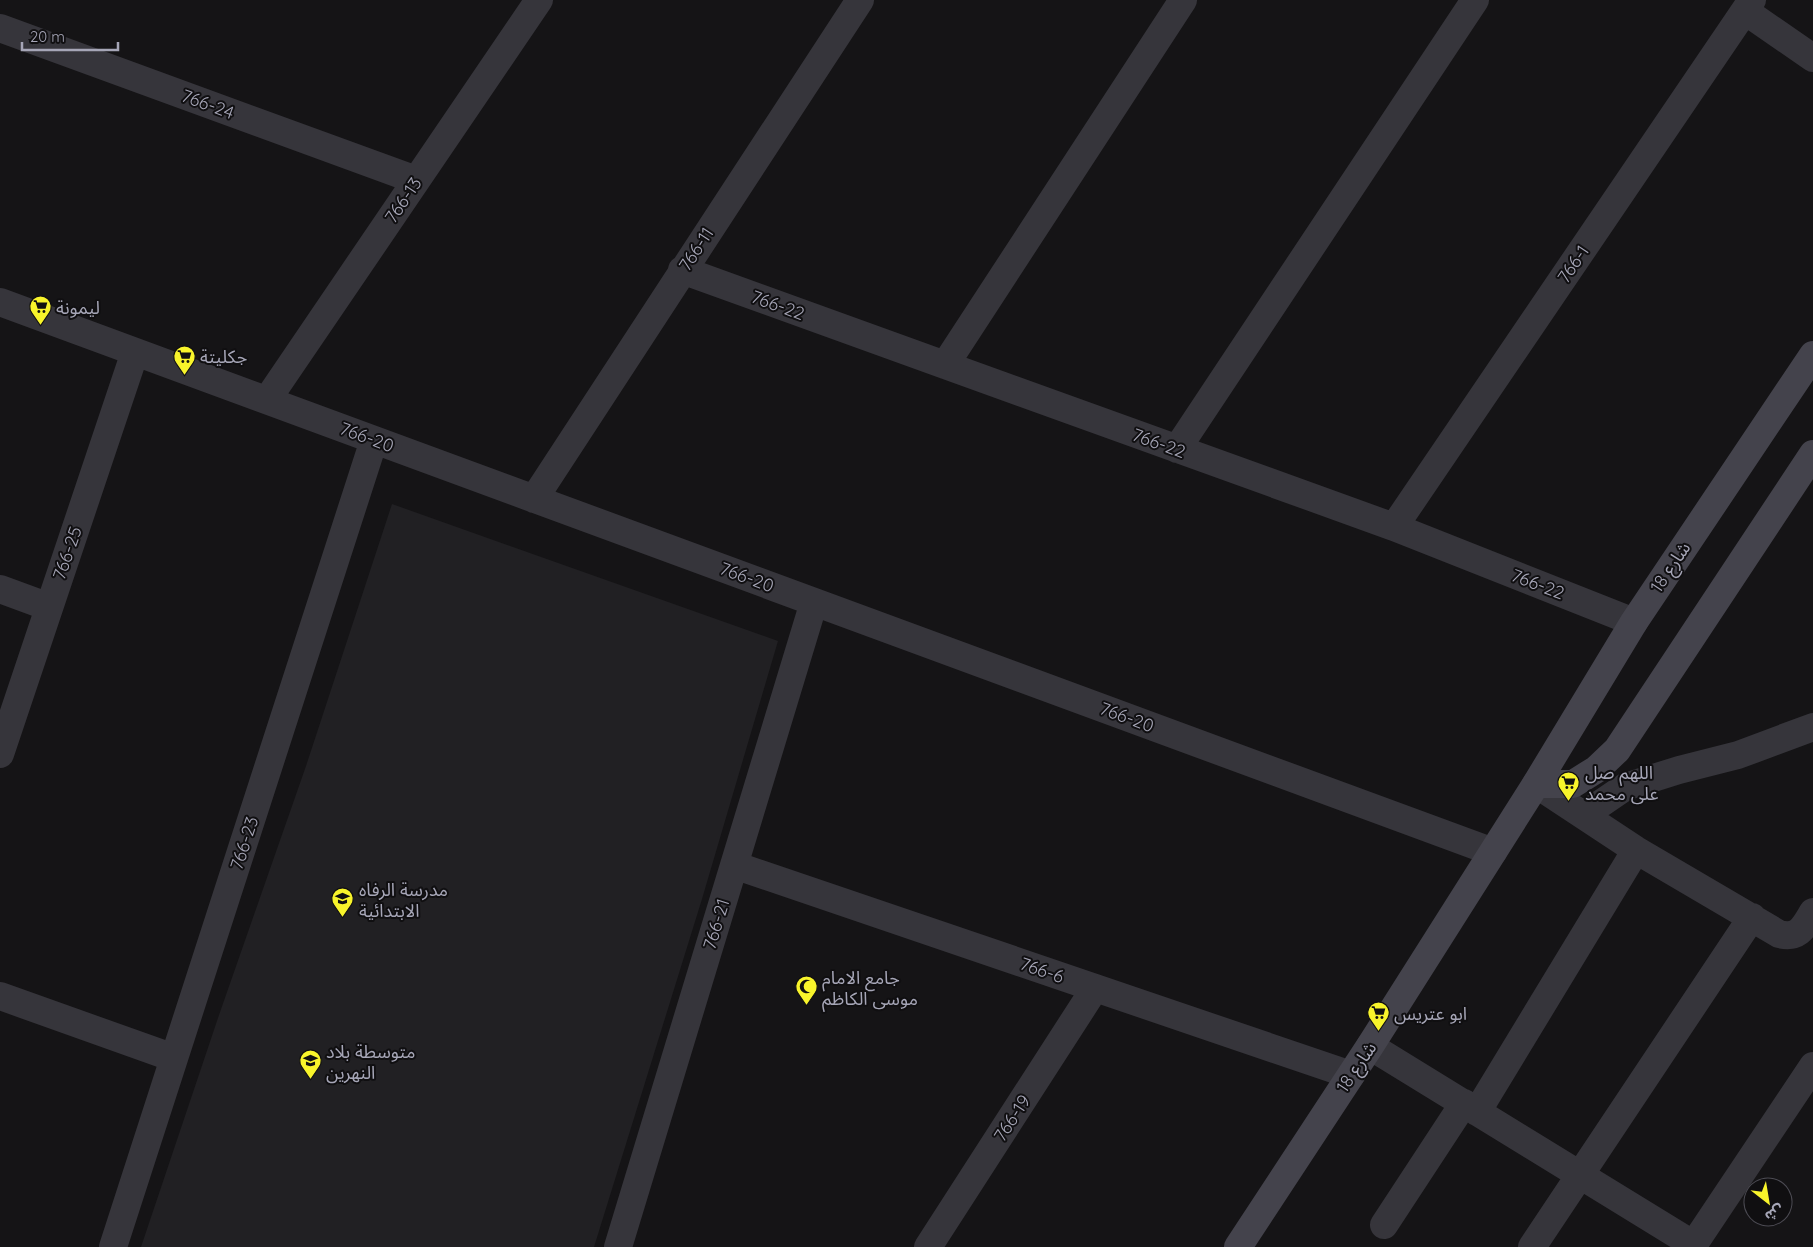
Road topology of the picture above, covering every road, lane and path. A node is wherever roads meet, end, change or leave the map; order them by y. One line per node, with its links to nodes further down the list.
1 (539, 0): 8 (street, 766-13)
2 (860, 0): 9 (street, 766-11)
3 (1183, 0): 13 (street)
4 (1474, 0): 16 (street)
5 (1749, 5): 7 (street); 19 (street, 766-1)
6 (0, 28): 8 (street, 766-24)
7 (1813, 58)
8 (416, 180): 14 (street, 766-13)
9 (682, 270): 13 (street, 766-22); 18 (street, 766-11)
10 (0, 302): 11 (street, 766-20)
11 (135, 352): 14 (street, 766-20); 22 (street, 766-25)
12 (1813, 355): 23 (street, شارع 18)
13 (945, 365): 16 (street, 766-22)
14 (267, 400): 15 (street, 766-20)
15 (374, 440): 18 (street, 766-20); 36 (street, 766-23)
16 (1177, 449): 19 (street, 766-22)
17 (1813, 454): 26 (street)
18 (534, 499): 21 (street, 766-20)
19 (1394, 527): 23 (street, 766-22)
20 (0, 589): 22 (street)
21 (814, 602): 29 (street, 766-20); 30 (street, 766-21)
22 (49, 607): 25 (street, 766-25)
23 (1634, 622): 26 (street, شارع 18)
24 (1813, 727): 27 (street)
25 (0, 754)
26 (1536, 784): 27 (street); 29 (street, شارع 18)
27 (1584, 815): 28 (street)
28 (1636, 850): 32 (street); 39 (street)
29 (1493, 852): 35 (street, شارع 18)
30 (734, 865): 33 (street, 766-6); 44 (street, 766-21)
31 (1813, 912): 32 (street)
32 (1752, 918): 40 (street)
33 (1095, 988): 38 (street, 766-6); 45 (street, 766-19)
34 (0, 996): 36 (street)
35 (1370, 1046): 38 (street, شارع 18); 39 (street)
36 (174, 1058): 43 (street, 766-23)
37 (1813, 1066): 42 (street)
38 (1351, 1075): 46 (street, شارع 18)
39 (1470, 1108): 40 (street); 41 (street)
40 (1581, 1176): 42 (street); 47 (street)
41 (1384, 1225)
42 (1693, 1246)
43 (113, 1247)
44 (618, 1247)
45 (928, 1247)
46 (1238, 1247)
47 (1532, 1247)

